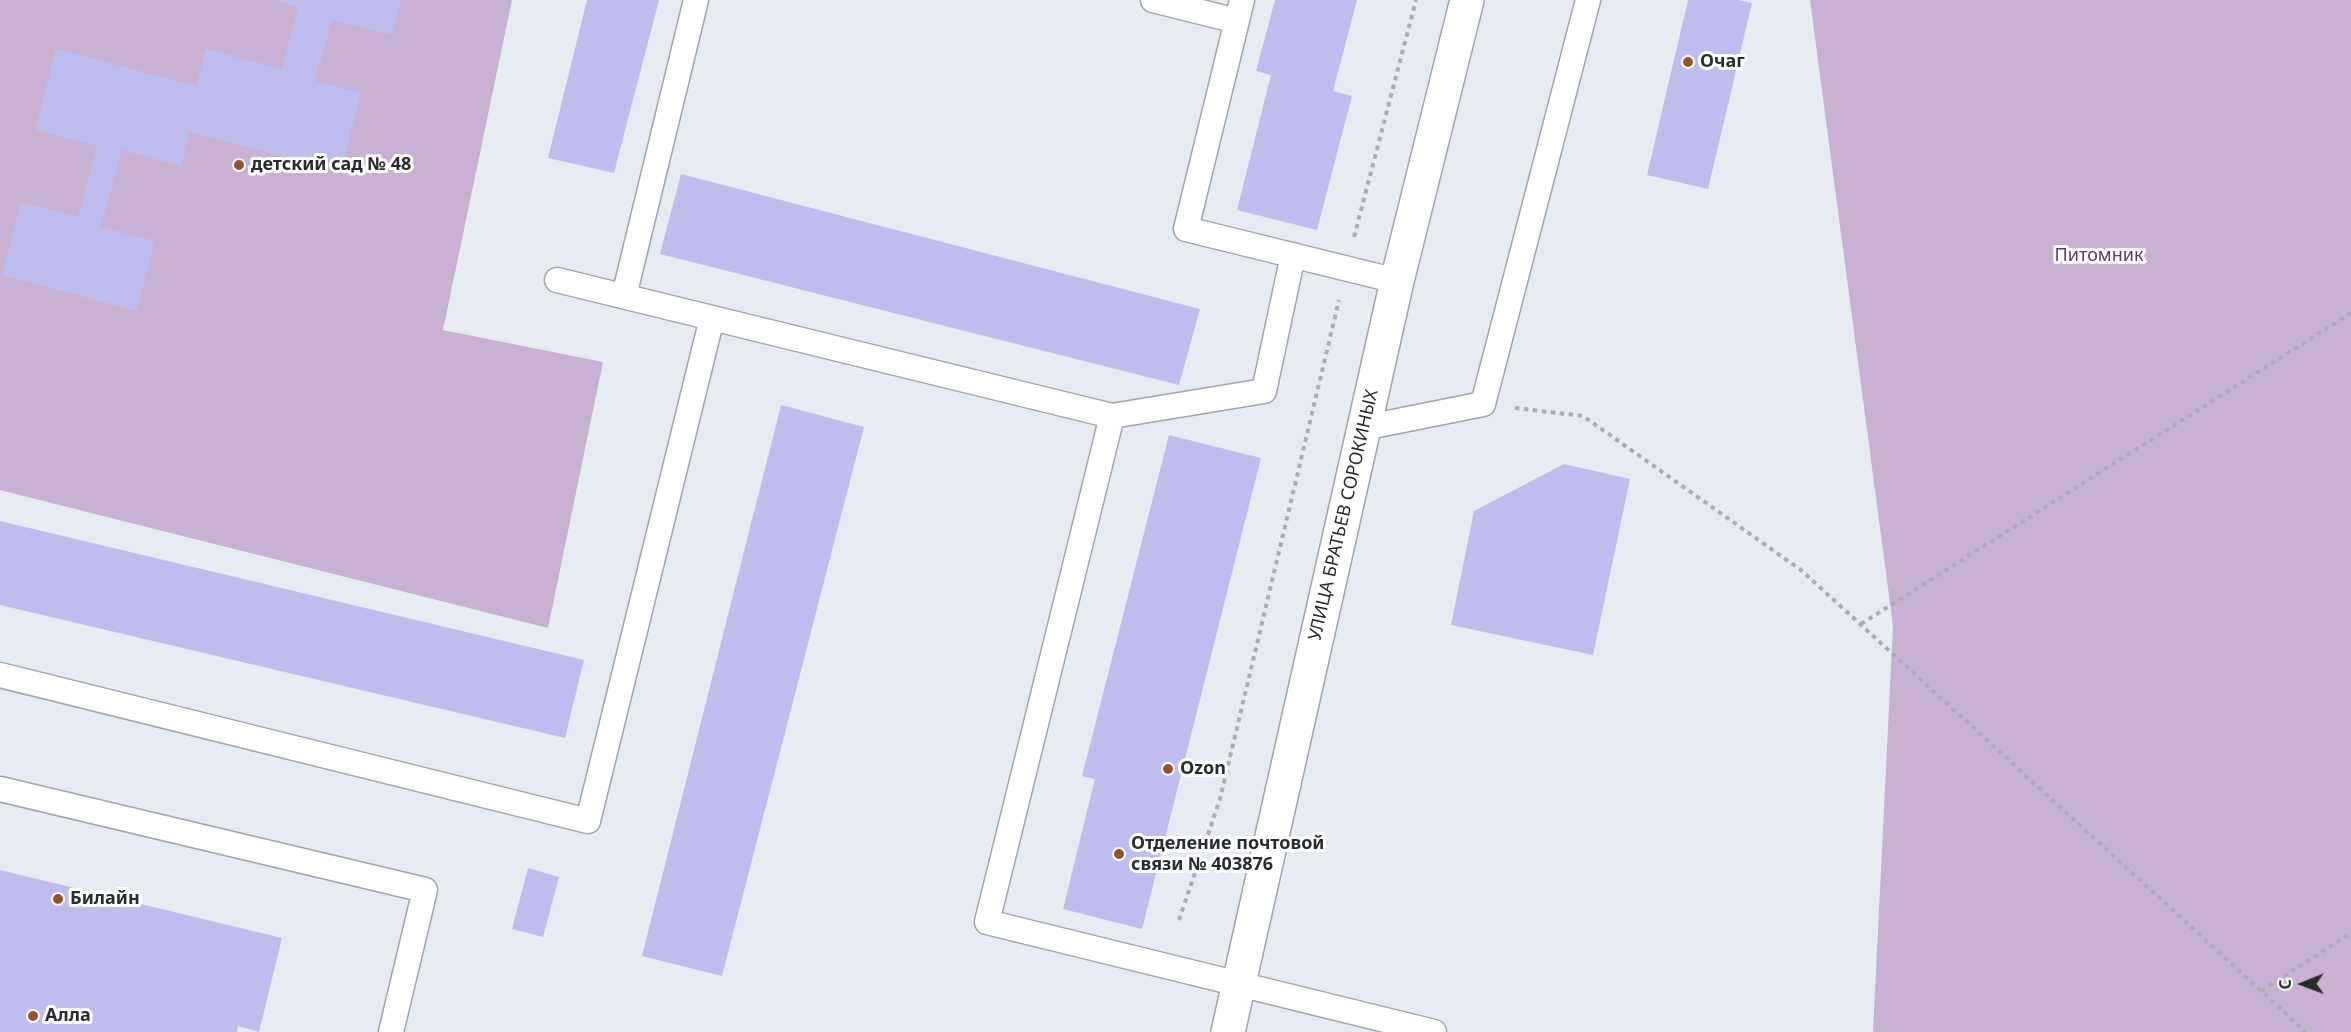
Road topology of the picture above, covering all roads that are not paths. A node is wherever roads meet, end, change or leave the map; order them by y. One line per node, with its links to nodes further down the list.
1 (696, 0): 9 (lane)
2 (1153, 0): 5 (lane)
3 (1467, 0): 8 (street, УЛИЦА БРАТЬЕВ СОРОКИНЫХ)
4 (1588, 0): 12 (lane)
5 (1239, 10): 6 (lane)
6 (1293, 255): 8 (lane); 11 (lane)
7 (557, 280): 9 (lane)
8 (1397, 281): 12 (street, УЛИЦА БРАТЬЕВ СОРОКИНЫХ)
9 (624, 296): 10 (lane)
10 (712, 318): 11 (lane); 13 (lane)
11 (1112, 416): 15 (lane)
12 (1363, 428): 15 (street, УЛИЦА БРАТЬЕВ СОРОКИНЫХ)
13 (0, 675)
14 (0, 789): 16 (lane)
15 (1239, 984): 17 (street, УЛИЦА БРАТЬЕВ СОРОКИНЫХ); 18 (lane)
16 (391, 1032)
17 (1228, 1032)
18 (1434, 1032)

